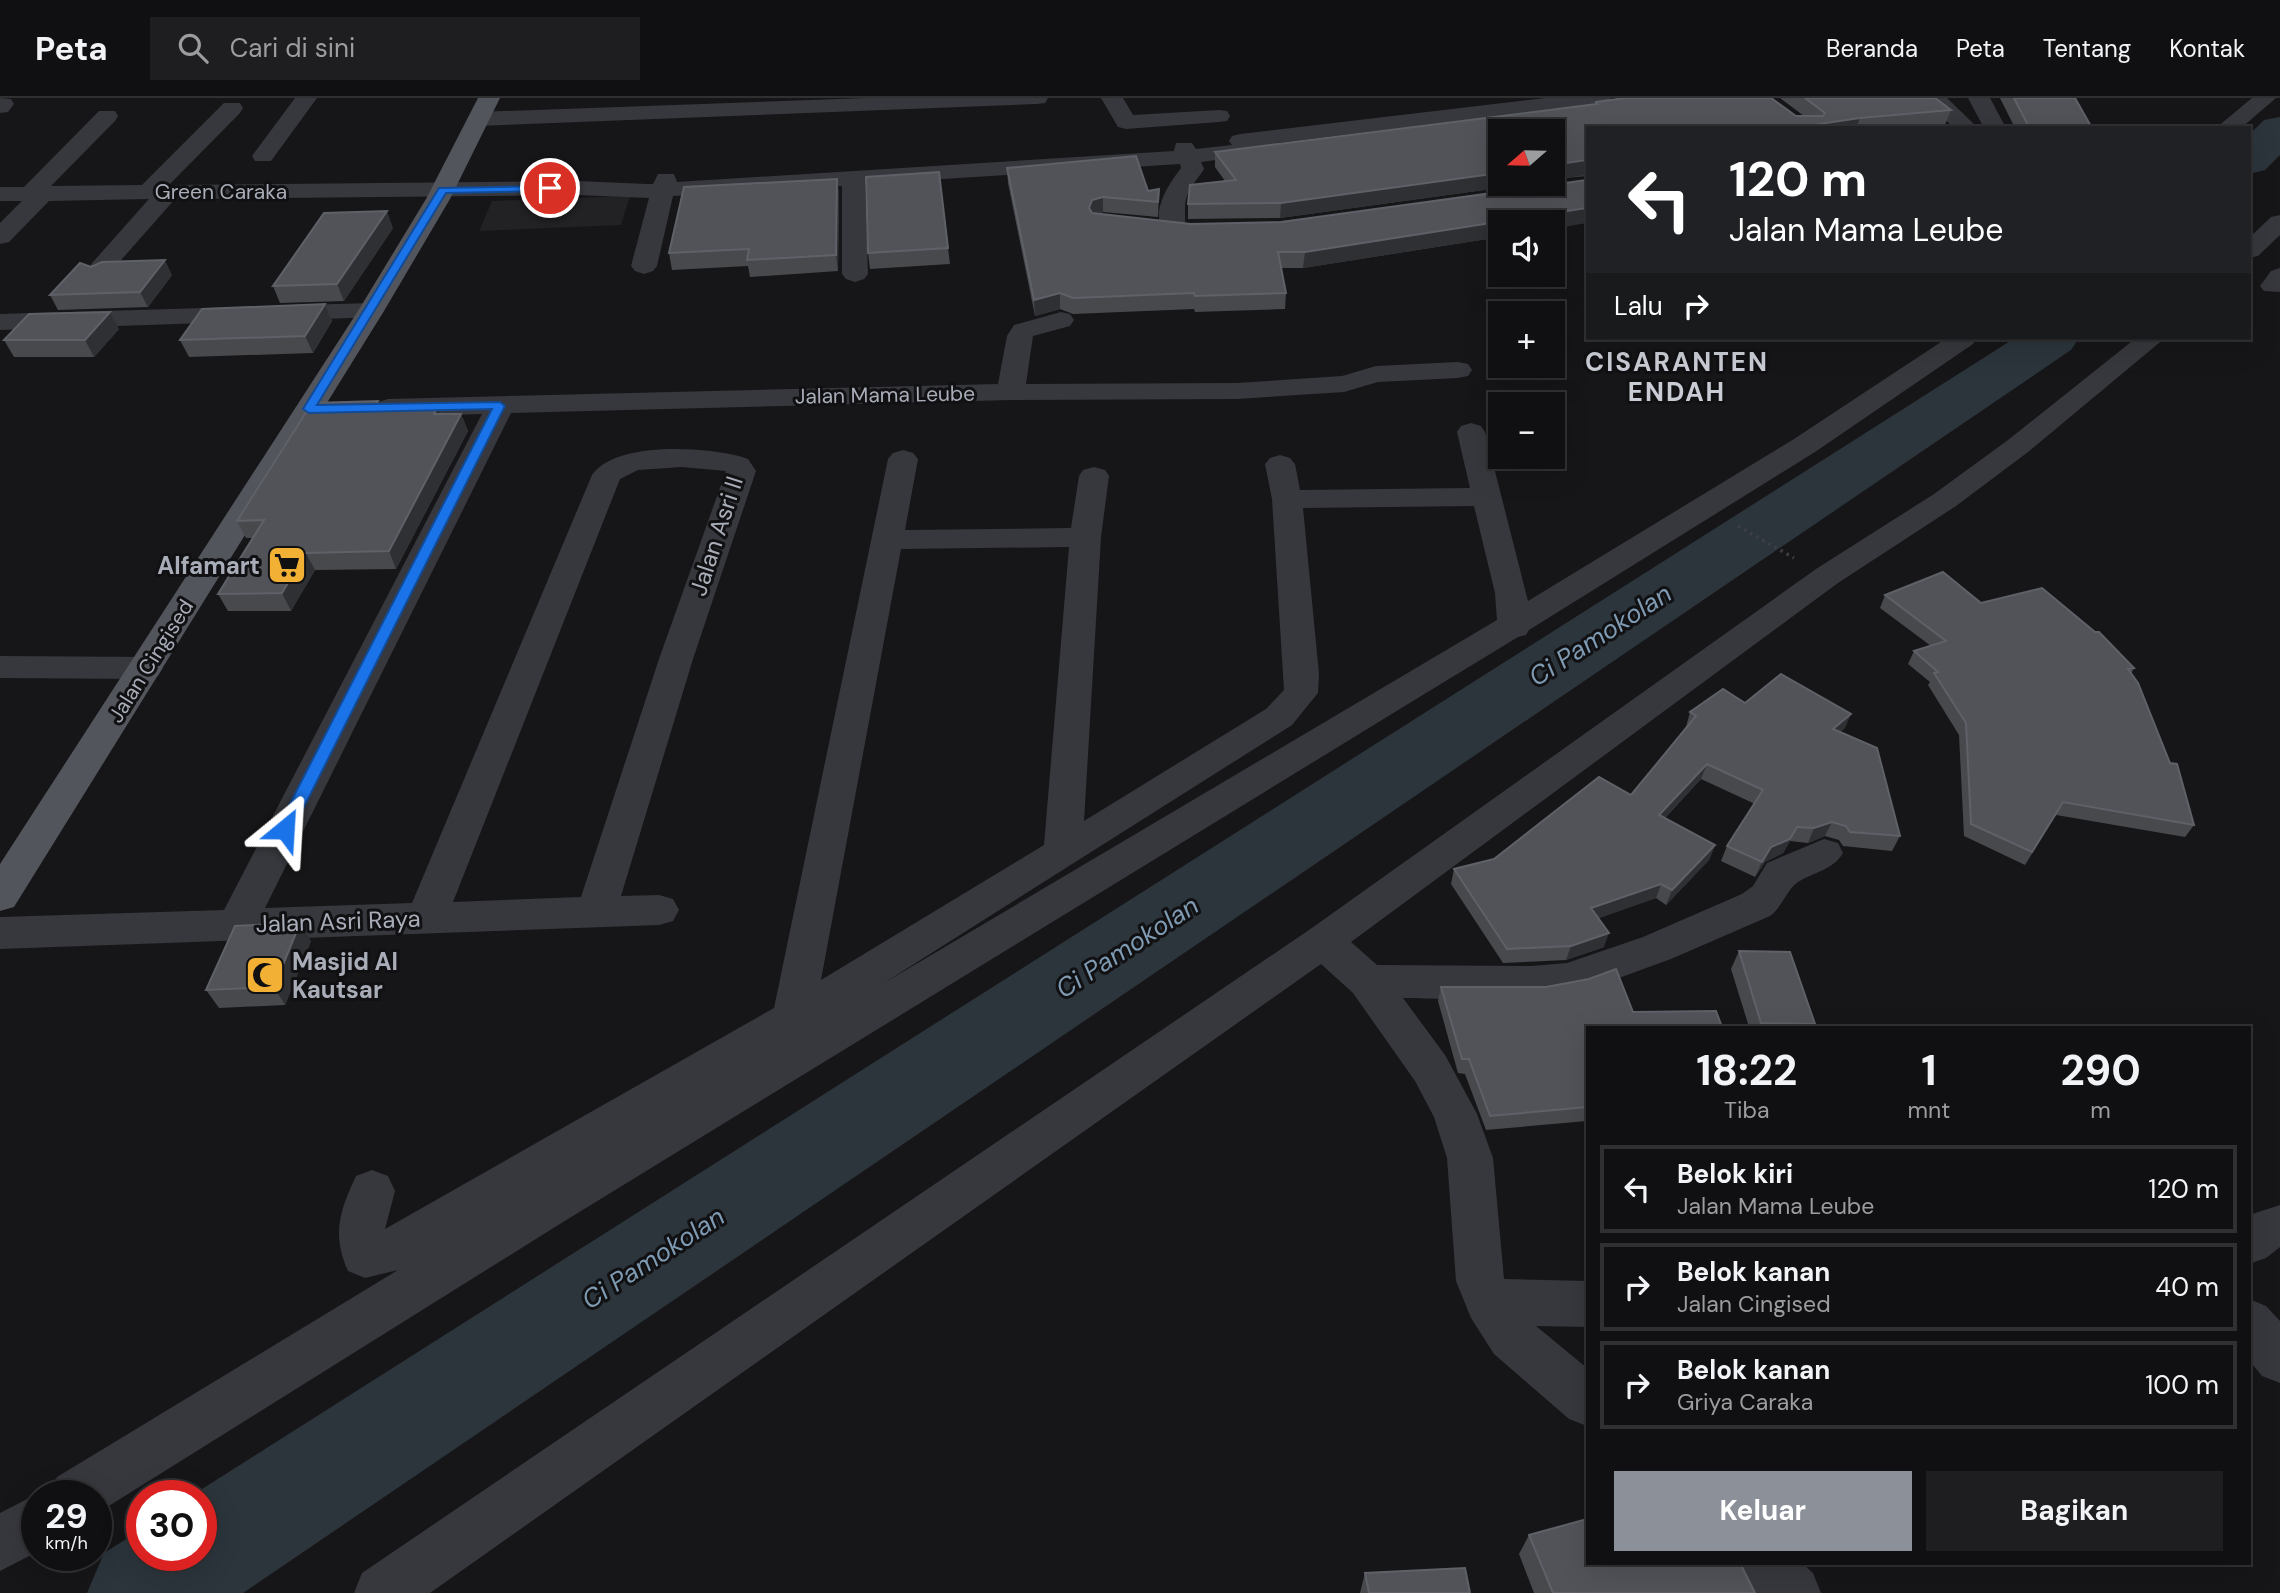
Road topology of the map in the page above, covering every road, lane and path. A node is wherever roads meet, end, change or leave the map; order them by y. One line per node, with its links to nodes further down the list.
1 (306, 98): 18 (street)
2 (489, 98): 13 (main road, Jalan Cingised)
3 (1037, 98): 13 (street)
4 (1112, 98): 12 (street)
5 (1600, 98): 17 (street)
6 (1934, 98): 14 (street)
7 (1979, 98): 15 (street)
8 (2265, 98): 16 (street)
9 (1619, 101): 17 (street)
10 (232, 108): 23 (street)
11 (107, 116): 25 (street)
12 (1219, 116)
13 (478, 119): 22 (main road, Jalan Cingised)
14 (1965, 126)
15 (1994, 126)
16 (2230, 126)
17 (1186, 152): 19 (street); 27 (street)
18 (263, 156)
19 (928, 170): 20 (street); 21 (street)
20 (853, 179): 21 (street); 32 (street)
21 (657, 185): 22 (street, Green Caraka); 30 (street)
22 (442, 190): 23 (street, Green Caraka); 33 (main road, Jalan Cingised)
23 (159, 192): 25 (street, Green Caraka); 31 (street)
24 (0, 194): 25 (street, Green Caraka)
25 (36, 194): 28 (street)
26 (2280, 222): 29 (street)
27 (1172, 228)
28 (0, 237)
29 (2251, 249)
30 (644, 266)
31 (97, 271)
32 (855, 274)
33 (371, 311): 35 (street); 41 (main road, Jalan Cingised)
34 (1061, 320): 39 (street)
35 (0, 321)
36 (1961, 340): 50 (street)
37 (2150, 340): 61 (street)
38 (1458, 370): 39 (street, Jalan Mama Leube)
39 (1011, 392): 40 (street, Jalan Mama Leube)
40 (500, 406): 41 (street, Jalan Mama Leube); 59 (street)
41 (336, 409): 52 (main road, Jalan Cingised)
42 (1471, 432): 45 (street)
43 (903, 459): 48 (street)
44 (1094, 477): 47 (street)
45 (1488, 497): 50 (street); 53 (street)
46 (1732, 522): 49 (path)
47 (1085, 537): 48 (street); 53 (street)
48 (886, 540): 63 (street)
49 (1801, 561)
50 (1514, 627): 63 (street)
51 (0, 667): 52 (street)
52 (146, 668): 55 (main road, Jalan Cingised)
53 (1063, 852): 63 (street)
54 (1824, 853): 62 (street)
55 (0, 895)
56 (659, 910): 57 (street, Jalan Asri Raya)
57 (596, 912): 58 (street, Jalan Asri Raya); 58 (street, Jalan Asri II)
58 (426, 918): 59 (street, Jalan Asri Raya)
59 (237, 924): 60 (street, Jalan Asri Raya)
60 (8, 933)
61 (1323, 941): 62 (street); 77 (street)
62 (1368, 981): 68 (street)
63 (808, 1030): 64 (street)
64 (747, 1067): 65 (street); 73 (street)
65 (372, 1191)
66 (2280, 1226): 67 (street)
67 (2251, 1241)
68 (1488, 1302): 69 (street); 72 (street)
69 (1586, 1304)
70 (2251, 1324): 71 (street)
71 (2280, 1359)
72 (1586, 1400)
73 (102, 1480)
74 (21, 1531): 75 (street)
75 (0, 1544)
76 (1766, 1565): 78 (street)
77 (382, 1593)
78 (1793, 1593)

